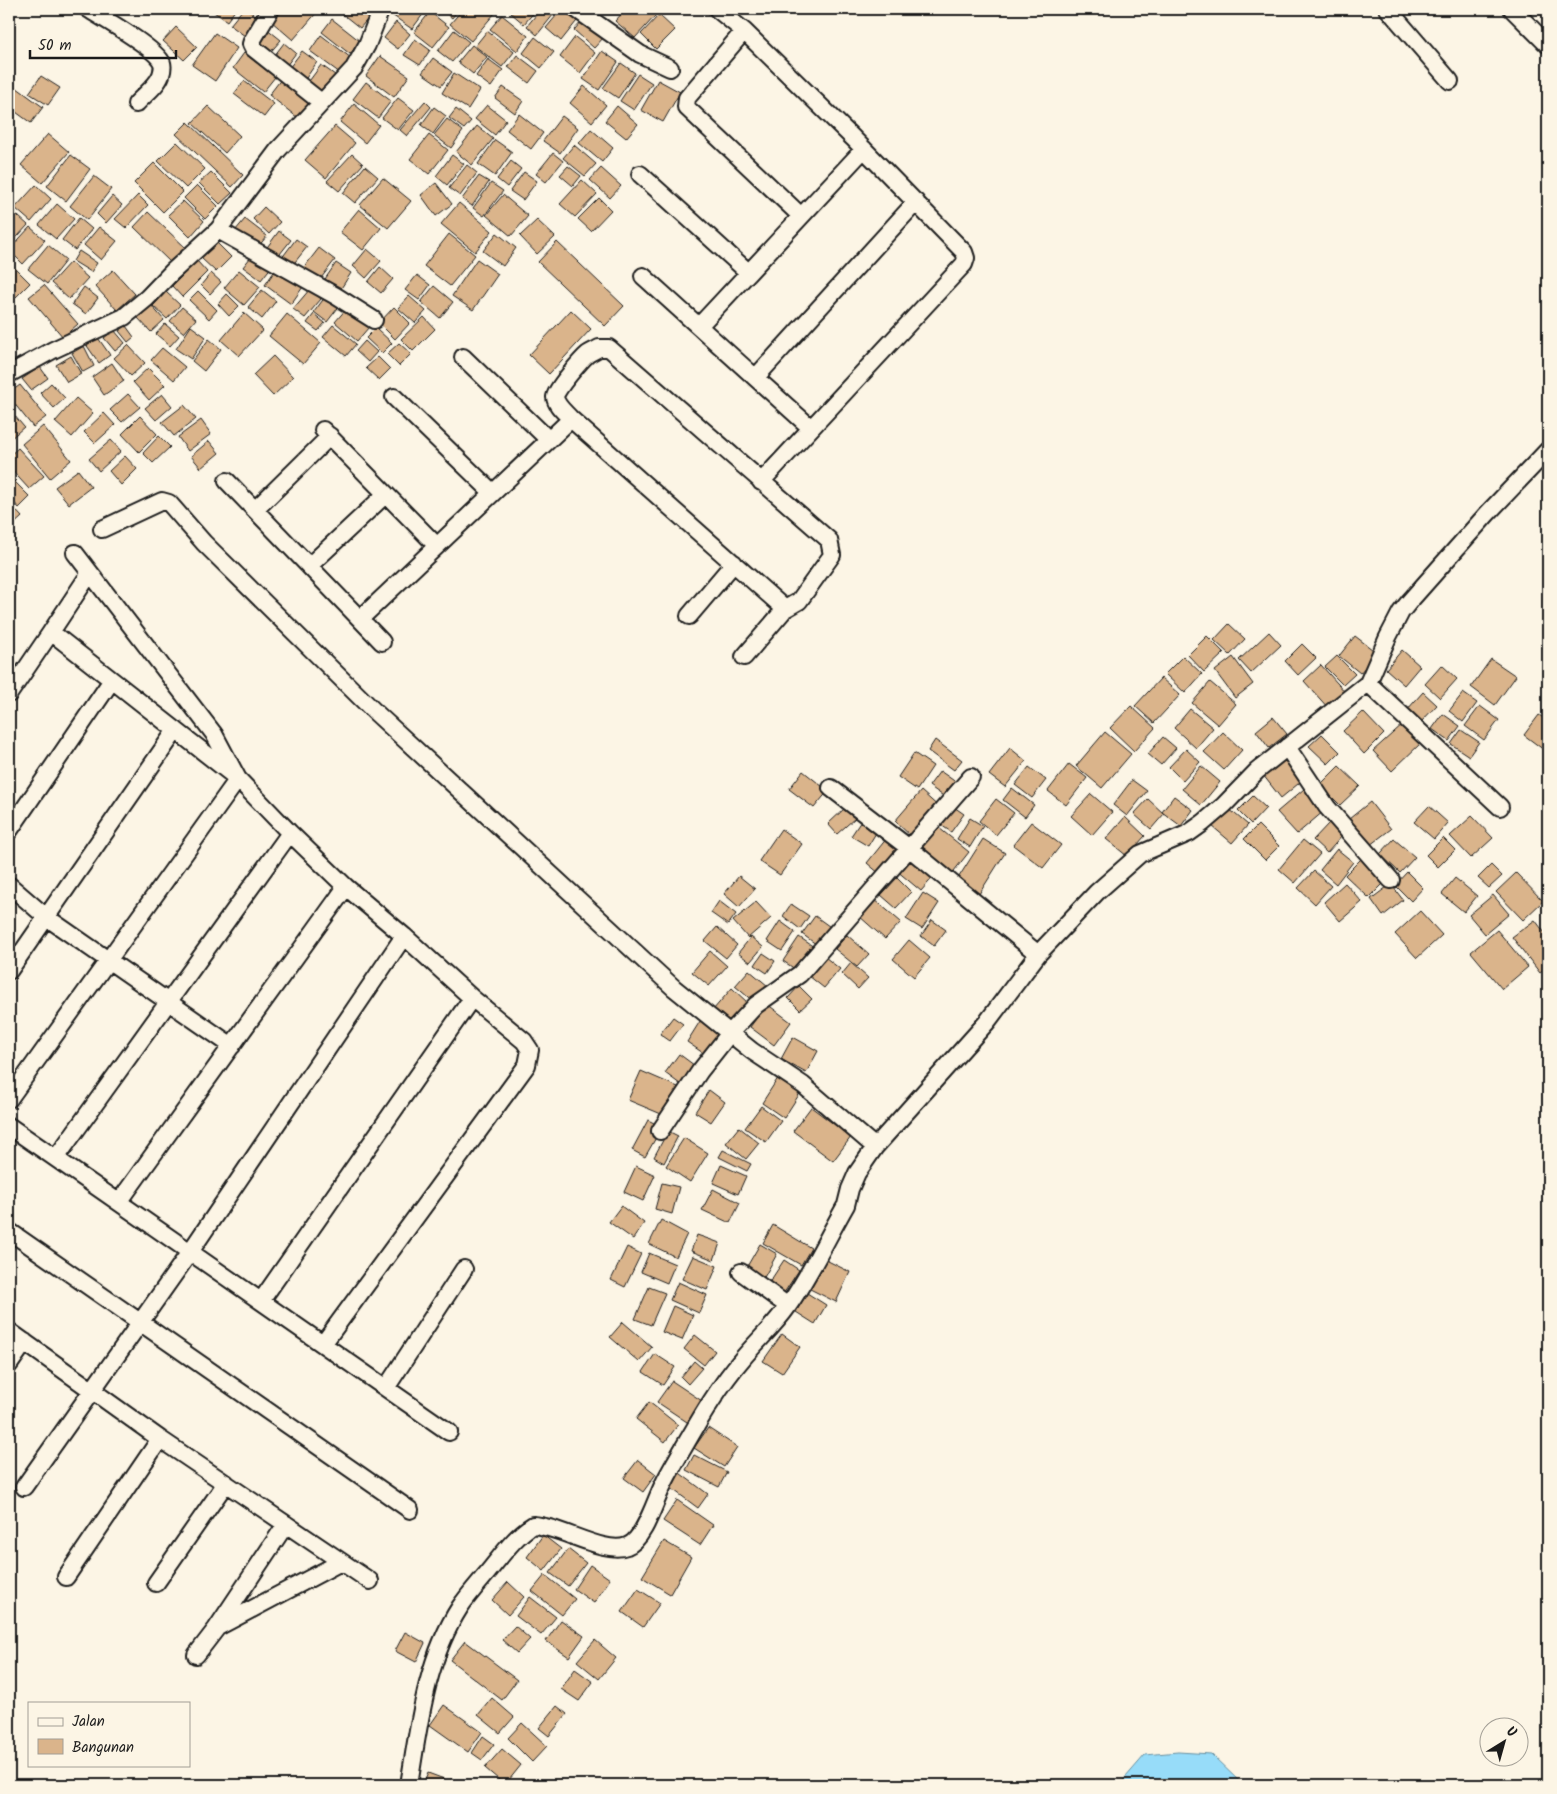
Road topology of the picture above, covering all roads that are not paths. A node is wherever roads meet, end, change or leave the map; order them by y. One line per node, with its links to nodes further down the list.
1 (88, 9): 13 (street)
2 (271, 9): 12 (street)
3 (381, 9): 12 (street)
4 (576, 9): 10 (street)
5 (717, 9): 8 (street)
6 (1388, 9): 11 (street)
7 (1512, 9): 9 (street)
8 (744, 31): 14 (street); 17 (street)
9 (1548, 45)
10 (670, 68)
11 (1450, 81)
12 (321, 102): 18 (street)
13 (136, 104)
14 (864, 149): 16 (street); 17 (street)
15 (640, 174): 19 (street)
16 (916, 202): 25 (street); 28 (street)
17 (801, 216): 19 (street)
18 (218, 230): 21 (street); 24 (street)
19 (748, 272): 22 (street)
20 (643, 276): 22 (street)
21 (374, 320)
22 (699, 326): 25 (street)
23 (463, 357): 29 (street)
24 (9, 374)
25 (756, 377): 28 (street)
26 (394, 397): 33 (street)
27 (572, 419): 29 (street); 32 (street); 39 (street)
28 (811, 428): 32 (street)
29 (549, 440): 33 (street)
30 (1545, 460): 49 (street)
31 (227, 481): 35 (street)
32 (761, 482): 42 (street)
33 (493, 493): 37 (street)
34 (386, 494): 35 (street); 37 (street); 40 (street)
35 (255, 510): 40 (street)
36 (102, 529): 70 (street)
37 (437, 546): 44 (street)
38 (74, 553): 41 (street)
39 (734, 563): 42 (street); 43 (street)
40 (309, 566): 44 (street)
41 (90, 573): 45 (street); 54 (street)
42 (785, 609): 47 (street)
43 (689, 616)
44 (360, 619): 46 (street)
45 (51, 632): 48 (street); 50 (street)
46 (382, 642)
47 (744, 657)
48 (112, 680): 51 (street); 57 (street)
49 (1368, 683): 52 (street); 56 (street)
50 (9, 694)
51 (176, 730): 54 (street); 63 (street)
52 (1287, 746): 60 (street); 65 (street)
53 (971, 777): 59 (street)
54 (238, 779): 58 (street); 66 (street)
55 (831, 788): 59 (street)
56 (1500, 807)
57 (9, 832)
58 (290, 833): 62 (street); 69 (street)
59 (909, 848): 65 (street); 70 (street)
60 (1391, 880)
61 (9, 886): 63 (street)
62 (346, 887): 64 (street); 71 (street)
63 (46, 917): 66 (street); 67 (street)
64 (404, 936): 68 (street); 79 (street)
65 (1038, 954): 75 (street)
66 (109, 960): 69 (street); 72 (street)
67 (9, 971)
68 (472, 998): 82 (street); 87 (street)
69 (169, 1003): 71 (street); 76 (street)
70 (730, 1033): 74 (street); 75 (street)
71 (232, 1046): 77 (street)
72 (9, 1099)
73 (9, 1126): 76 (street)
74 (660, 1131)
75 (875, 1147): 83 (street)
76 (56, 1158): 77 (street)
77 (119, 1202): 79 (street)
78 (9, 1231): 84 (street)
79 (190, 1252): 82 (street); 84 (street)
80 (464, 1269): 89 (street)
81 (740, 1272): 83 (street)
82 (261, 1301): 87 (street)
83 (788, 1306): 103 (street)
84 (140, 1323): 90 (street); 95 (street)
85 (9, 1331): 86 (street)
86 (25, 1342): 88 (street); 90 (street)
87 (323, 1344): 89 (street)
88 (9, 1365)
89 (386, 1388): 91 (street)
90 (92, 1390): 92 (street); 94 (street)
91 (449, 1432)
92 (160, 1438): 93 (street); 98 (street)
93 (226, 1483): 96 (street); 100 (street)
94 (24, 1487)
95 (410, 1510)
96 (286, 1524): 97 (street); 101 (street)
97 (341, 1562): 99 (street); 101 (street)
98 (66, 1577)
99 (370, 1581)
100 (156, 1583)
101 (216, 1628): 102 (street)
102 (196, 1655)
103 (409, 1785)

